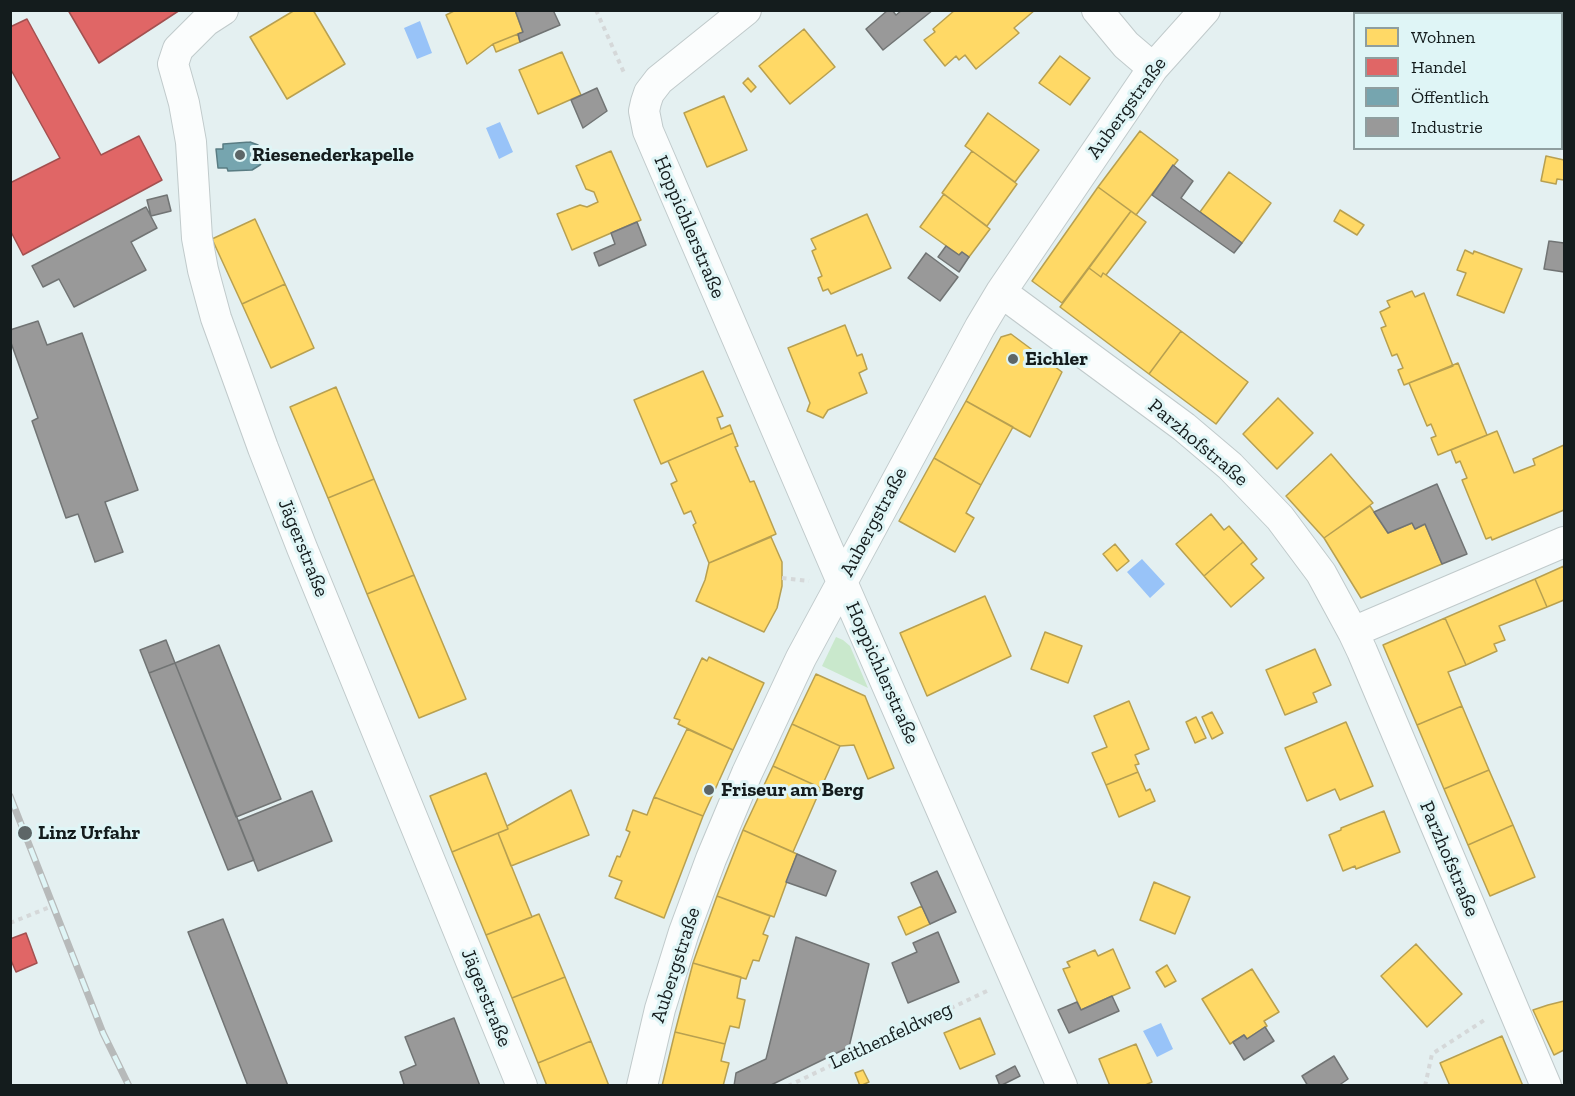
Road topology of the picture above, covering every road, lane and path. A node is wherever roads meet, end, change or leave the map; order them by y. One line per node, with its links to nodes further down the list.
1 (222, 10): 18 (street, Jägerstraße)
2 (596, 10): 7 (path)
3 (746, 10): 7 (street)
4 (1097, 10): 6 (street)
5 (1205, 10): 6 (street, Aubergstraße)
6 (1153, 68): 8 (street, Aubergstraße)
7 (638, 86): 12 (street, Hoppichlerstraße)
8 (1001, 292): 12 (street, Aubergstraße); 13 (street, Parzhofstraße)
9 (1564, 542): 13 (street)
10 (782, 578): 11 (path)
11 (809, 581)
12 (842, 582): 19 (street, Aubergstraße); 21 (street, Hoppichlerstraße)
13 (1353, 633): 23 (street, Parzhofstraße)
14 (60, 903): 15 (path)
15 (10, 923)
16 (995, 987): 20 (path, Leithenfeldweg)
17 (1487, 1018): 22 (path)
18 (522, 1086)
19 (642, 1086)
20 (788, 1086)
21 (1062, 1086)
22 (1425, 1086)
23 (1546, 1086)

